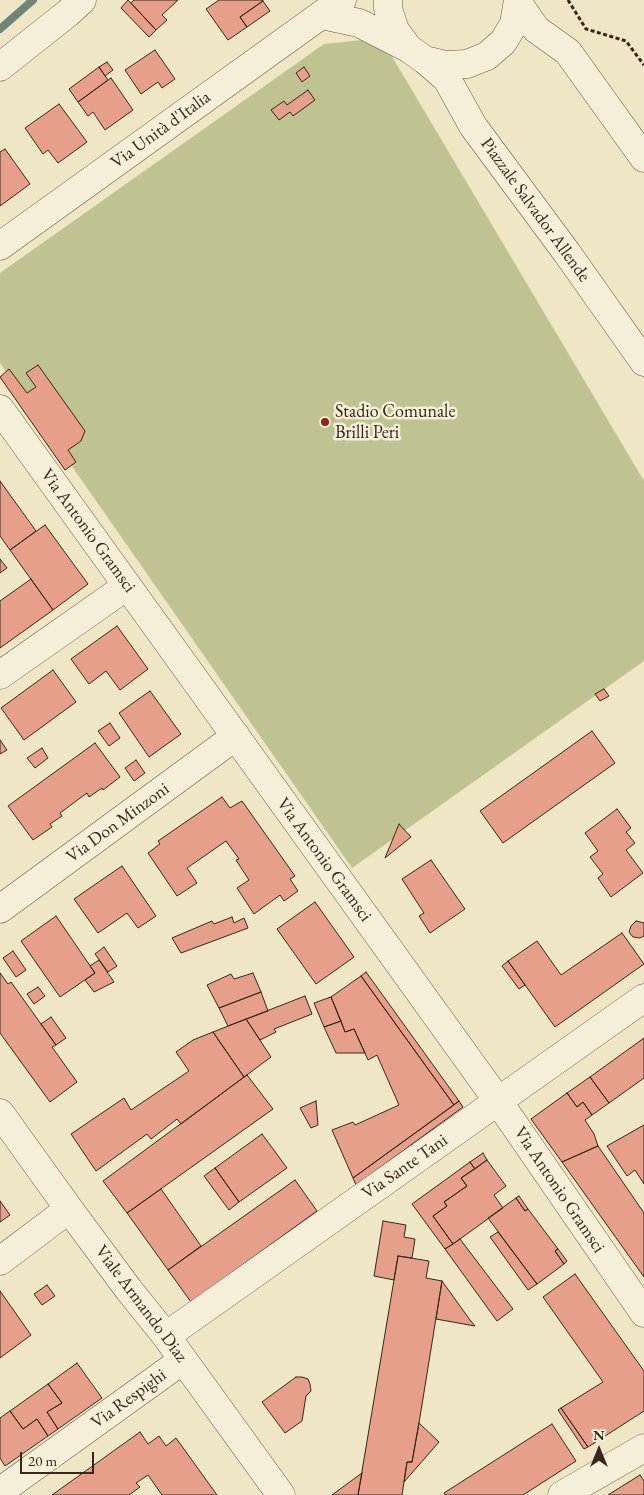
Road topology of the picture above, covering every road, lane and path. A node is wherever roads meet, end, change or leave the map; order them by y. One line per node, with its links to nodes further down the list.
1 (82, 0): 8 (street)
2 (388, 0): 6 (street, Piazzale Salvador Allende)
3 (568, 0): 7 (path)
4 (518, 2): 6 (street); 9 (street)
5 (332, 7): 6 (street, Via Unità d'Italia); 10 (street, Via Unità d'Italia)
6 (417, 54): 11 (street, Piazzale Salvador Allende)
7 (644, 66)
8 (0, 67)
9 (644, 158)
10 (0, 246)
11 (644, 362)
12 (0, 409): 13 (street, Via Antonio Gramsci)
13 (128, 586): 14 (street); 15 (street, Via Antonio Gramsci)
14 (0, 675)
15 (236, 736): 16 (street, Via Don Minzoni); 18 (street, Via Antonio Gramsci)
16 (0, 909)
17 (644, 998): 18 (street, Via Sante Tani)
18 (498, 1101): 22 (street, Via Antonio Gramsci); 23 (street, Via Sante Tani)
19 (0, 1113): 20 (street, Viale Armando Diaz)
20 (69, 1209): 21 (street); 23 (street, Viale Armando Diaz)
21 (0, 1261)
22 (644, 1313)
23 (166, 1336): 24 (street, Viale Armando Diaz)
24 (183, 1360): 26 (street, Via Respighi); 27 (street, Viale Armando Diaz)
25 (644, 1448): 28 (street)
26 (2, 1491)
27 (281, 1495)
28 (562, 1495)

